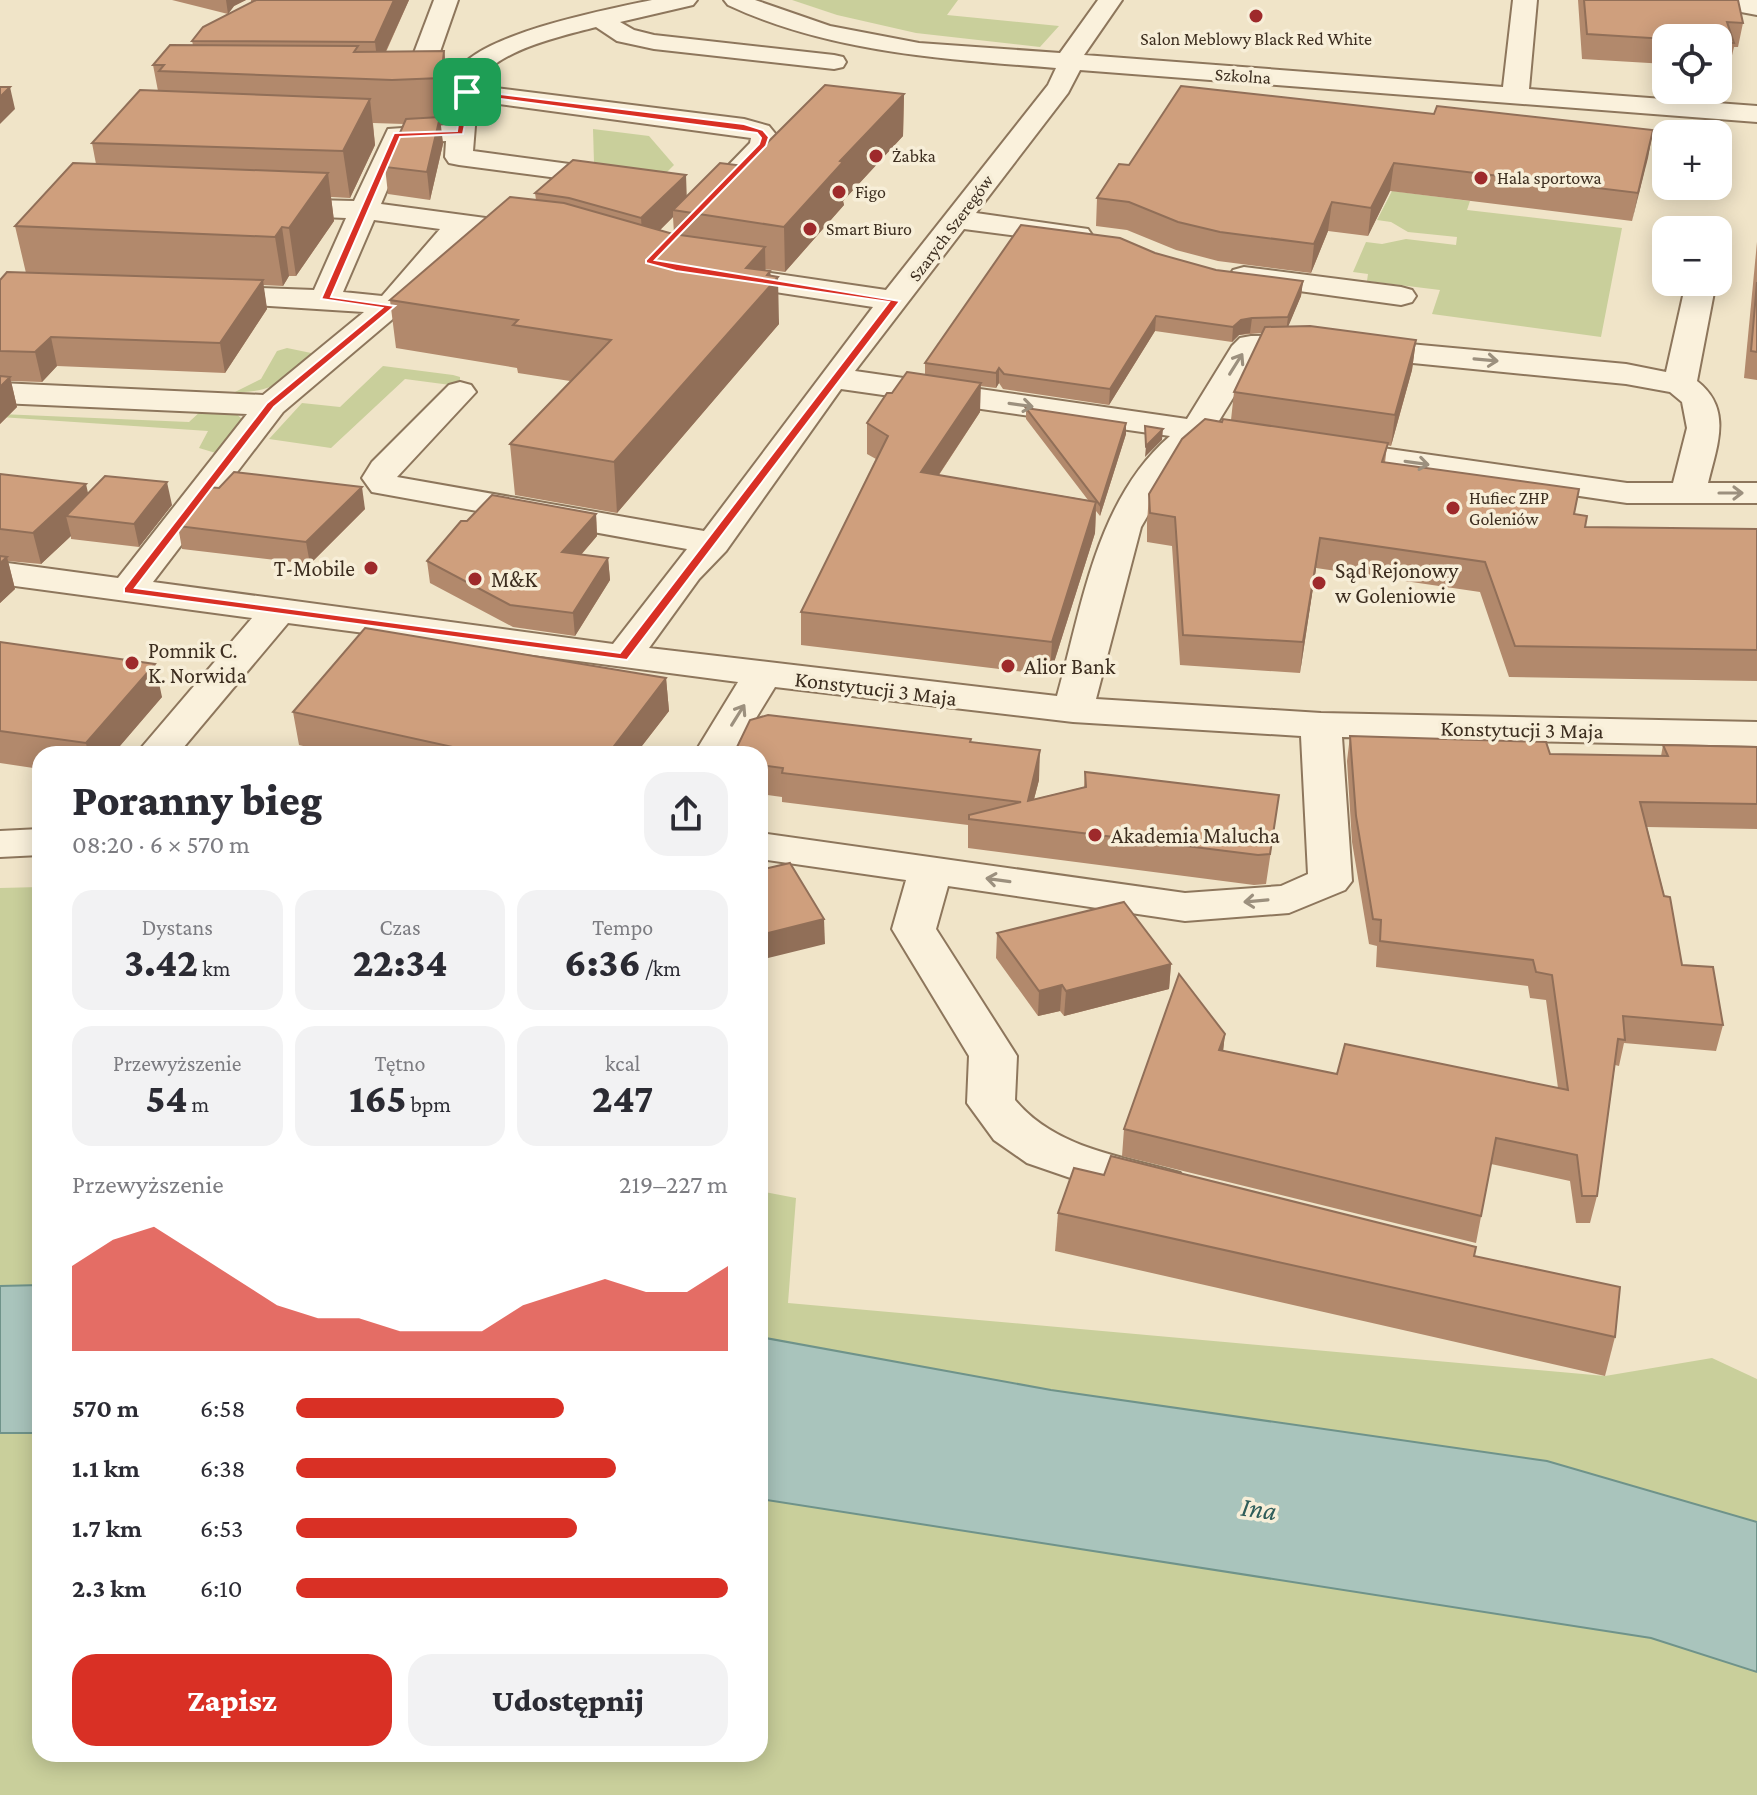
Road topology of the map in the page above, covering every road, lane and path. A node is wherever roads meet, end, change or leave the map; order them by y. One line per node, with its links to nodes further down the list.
1 (446, 0): 11 (street)
2 (685, 0): 8 (street)
3 (736, 0): 10 (street, Szkolna)
4 (1525, 0): 14 (street)
5 (1748, 0): 7 (street)
6 (1104, 8): 10 (street, Szarych Szeregów)
7 (1757, 8)
8 (599, 19): 9 (street); 13 (street)
9 (834, 62)
10 (1069, 64): 14 (street, Szkolna); 24 (street, Szarych Szeregów)
11 (422, 66)
12 (396, 80): 13 (street)
13 (468, 86): 17 (street); 21 (street)
14 (1515, 96): 15 (street, Szkolna)
15 (1753, 117)
16 (370, 133): 18 (street)
17 (460, 133): 18 (street); 19 (street)
18 (397, 135): 23 (street)
19 (640, 181)
20 (688, 187): 21 (street)
21 (718, 191): 26 (street)
22 (241, 206): 23 (street)
23 (366, 210): 25 (street); 34 (street)
24 (957, 219): 28 (street); 35 (street, Szarych Szeregów)
25 (461, 223): 27 (street); 36 (street)
26 (677, 232)
27 (571, 238)
28 (1112, 240)
29 (684, 269): 35 (street)
30 (1215, 273): 32 (street)
31 (178, 294): 34 (street)
32 (1401, 296)
33 (1698, 296): 38 (street)
34 (325, 299): 36 (street)
35 (895, 301): 37 (street, Szarych Szeregów)
36 (390, 306): 41 (street)
37 (833, 378): 42 (street, one-way to 42); 47 (street, Szarych Szeregów)
38 (1680, 384): 42 (street, one-way to 38); 45 (street)
39 (460, 392): 47 (street)
40 (0, 393): 41 (street)
41 (271, 405): 49 (street)
42 (1196, 431): 43 (street); 53 (street)
43 (1243, 437)
44 (1289, 444): 45 (street, one-way to 45)
45 (1688, 493): 46 (street, one-way to 46)
46 (1757, 493)
47 (713, 543): 51 (street, Szarych Szeregów)
48 (0, 573): 49 (street, Konstytucji 3 Maja)
49 (128, 590): 50 (street, Konstytucji 3 Maja)
50 (279, 610): 51 (street, Konstytucji 3 Maja); 56 (street)
51 (623, 657): 52 (street, Konstytucji 3 Maja)
52 (762, 675): 53 (street, Konstytucji 3 Maja); 57 (street, one-way to 52)
53 (1073, 710): 54 (street, Konstytucji 3 Maja)
54 (1321, 725): 55 (street, Konstytucji 3 Maja); 61 (street, one-way to 61)
55 (1757, 734)
56 (163, 746)
57 (719, 746)
58 (32, 842): 59 (street)
59 (0, 844)
60 (768, 847): 61 (street)
61 (931, 870): 62 (street)
62 (1199, 1195)

